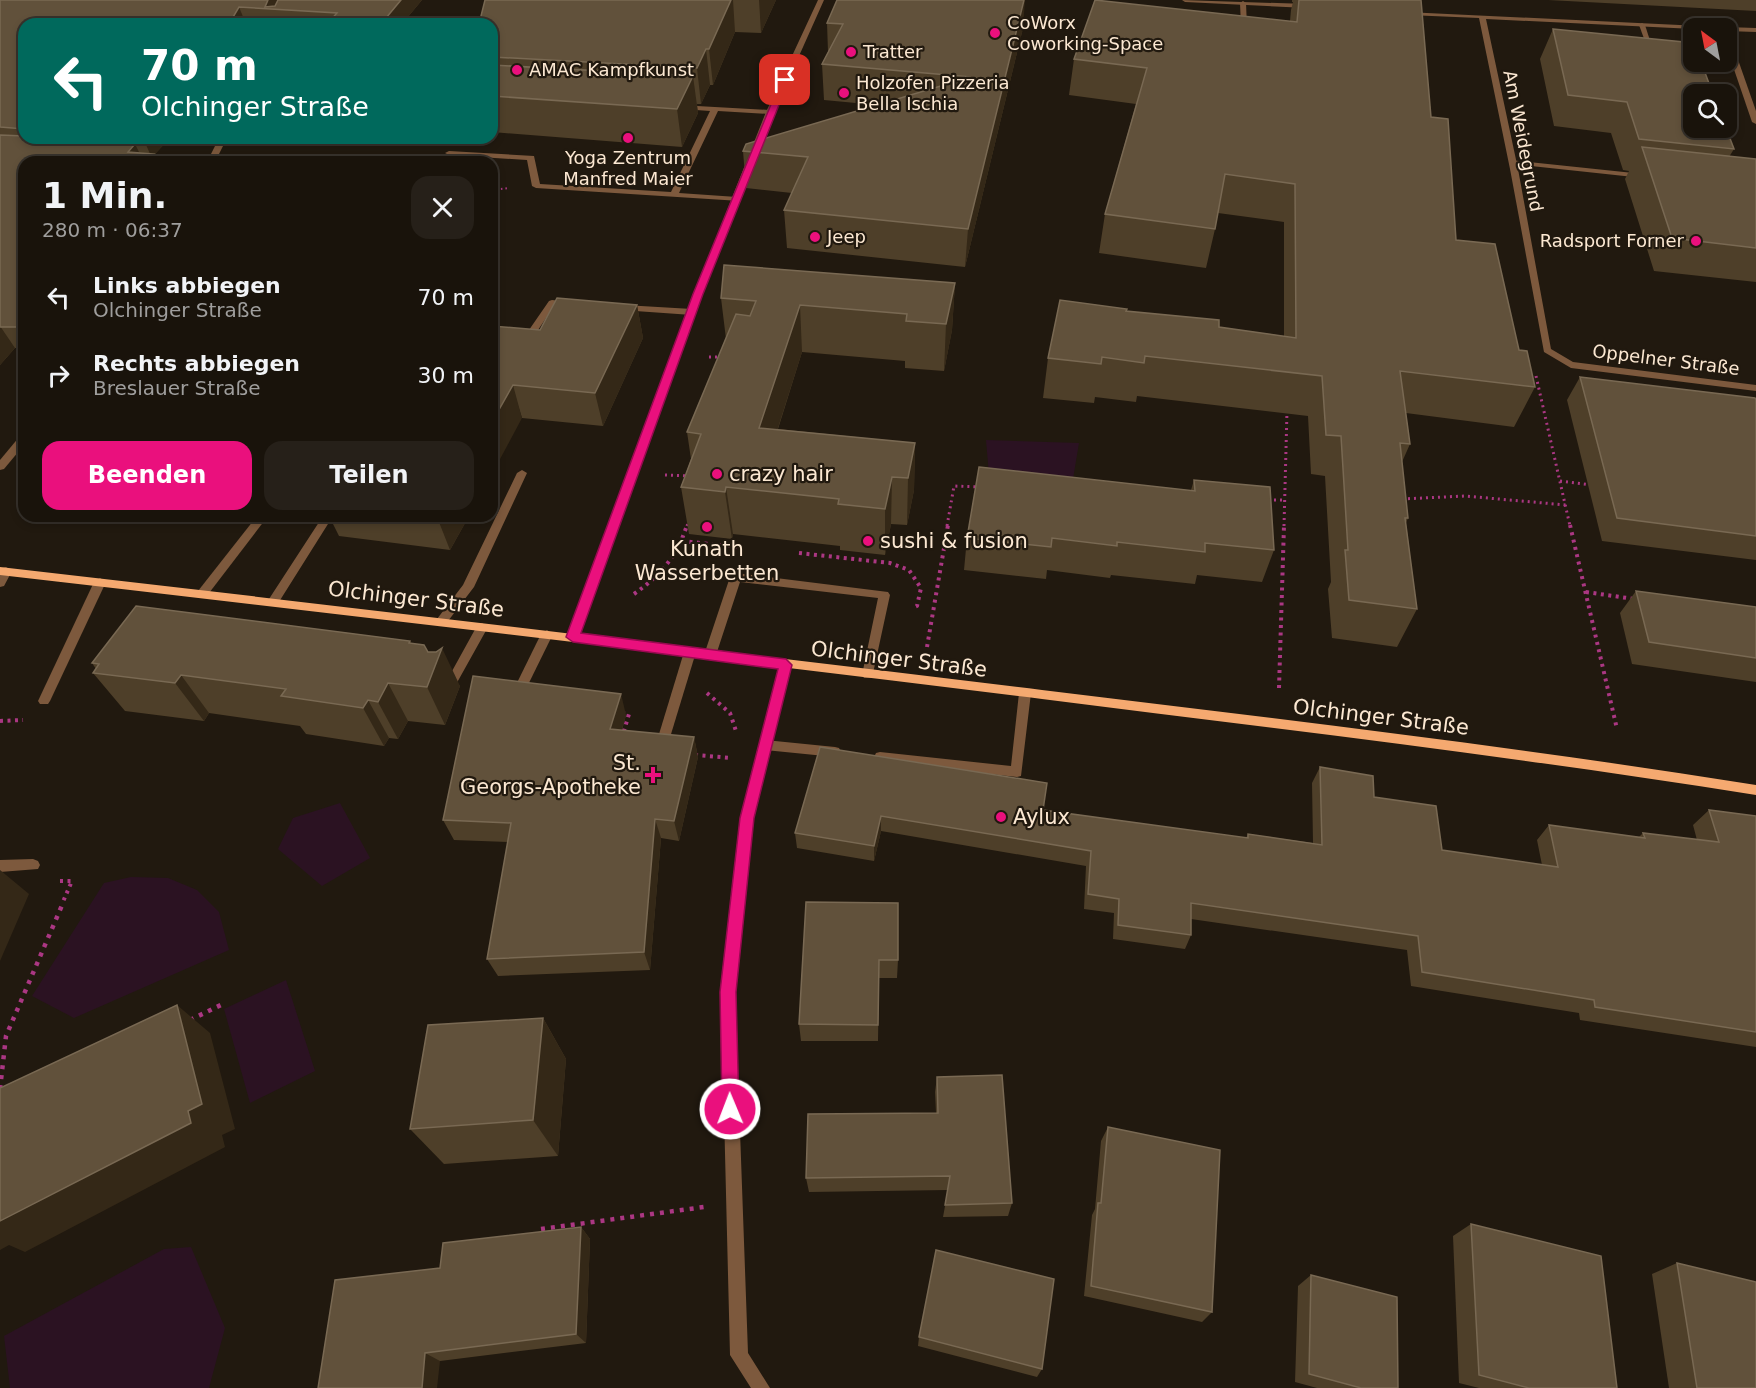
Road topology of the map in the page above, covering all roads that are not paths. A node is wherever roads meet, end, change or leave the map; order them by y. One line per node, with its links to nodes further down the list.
1 (821, 0): 17 (street)
2 (1185, 0): 3 (street)
3 (1228, 1): 4 (street)
4 (1243, 3): 5 (street); 12 (street)
5 (1312, 7)
6 (1400, 12): 7 (street)
7 (1482, 17): 8 (street); 20 (street, Am Weidegrund)
8 (1642, 25): 9 (street); 13 (street)
9 (1683, 27)
10 (1737, 29): 11 (street)
11 (1756, 30)
12 (1236, 34)
13 (1655, 62)
14 (1737, 66): 18 (street)
15 (668, 107): 16 (street)
16 (715, 109): 17 (street); 22 (street)
17 (771, 112): 23 (street)
18 (1756, 122)
19 (449, 153): 22 (street)
20 (1513, 162): 21 (street); 28 (street, Am Weidegrund)
21 (1650, 177)
22 (674, 195): 23 (street)
23 (737, 199): 26 (street)
24 (575, 305): 27 (street)
25 (610, 307): 26 (street)
26 (692, 312): 43 (street)
27 (513, 344)
28 (1571, 365): 29 (street, Oppelner Straße)
29 (1756, 388)
30 (18, 445): 31 (street)
31 (0, 467)
32 (522, 473): 40 (street)
33 (258, 522): 38 (street)
34 (324, 522): 39 (street)
35 (3, 571): 36 (main road, Olchinger Straße); 37 (street)
36 (100, 582): 38 (main road, Olchinger Straße); 51 (street)
37 (0, 583)
38 (202, 594): 39 (main road, Olchinger Straße)
39 (273, 602): 40 (main road, Olchinger Straße)
40 (441, 622): 41 (main road, Olchinger Straße)
41 (482, 627): 42 (main road, Olchinger Straße); 48 (street)
42 (547, 634): 43 (main road, Olchinger Straße); 50 (street)
43 (573, 637): 44 (main road, Olchinger Straße)
44 (690, 652): 45 (main road, Olchinger Straße); 52 (street)
45 (710, 655): 46 (main road, Olchinger Straße); 47 (street)
46 (786, 665): 47 (main road, Olchinger Straße); 53 (street)
47 (868, 675): 49 (main road, Olchinger Straße)
48 (450, 685)
49 (1025, 693): 55 (street); 56 (main road, Olchinger Straße)
50 (517, 695)
51 (44, 701)
52 (662, 744)
53 (765, 745): 54 (street); 59 (street)
54 (845, 753)
55 (868, 756)
56 (1756, 790)
57 (33, 865): 58 (street)
58 (0, 866)
59 (761, 1388)

